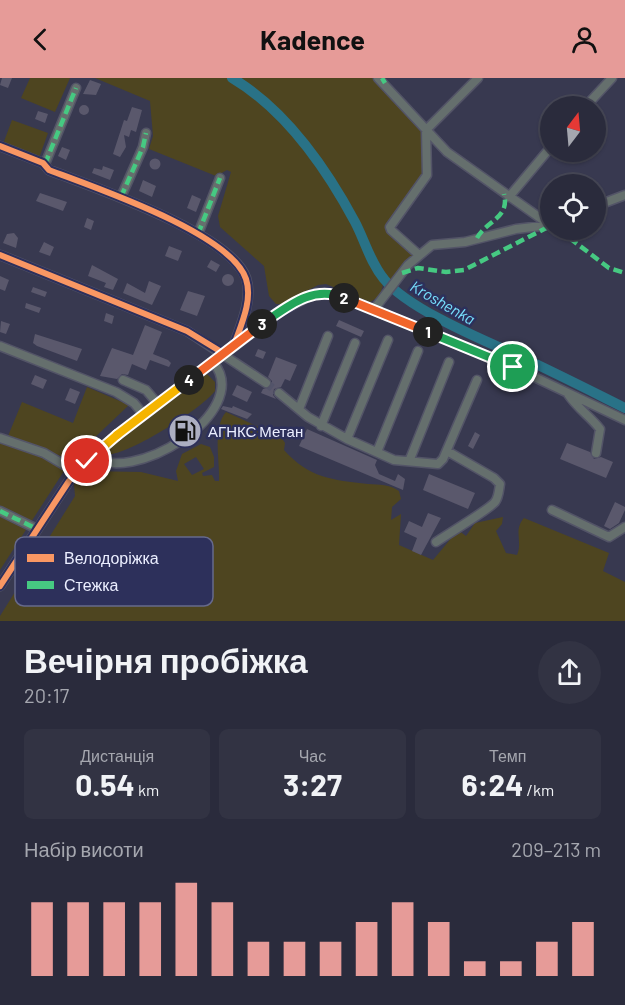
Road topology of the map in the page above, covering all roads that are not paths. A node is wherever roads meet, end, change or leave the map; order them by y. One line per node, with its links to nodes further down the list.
1 (378, 78): 6 (street)
2 (478, 78): 6 (street)
3 (612, 78): 5 (street)
4 (76, 88): 10 (street)
5 (595, 96)
6 (426, 130): 14 (street); 19 (street)
7 (146, 133): 13 (street)
8 (0, 146): 10 (street)
9 (540, 160): 14 (street)
10 (45, 164): 13 (street)
11 (220, 178): 18 (street)
12 (625, 195): 15 (street)
13 (122, 197): 18 (street)
14 (509, 197): 16 (street)
15 (606, 202)
16 (540, 218)
17 (540, 227): 19 (street)
18 (198, 234): 25 (street)
19 (418, 254): 21 (street)
20 (0, 255): 28 (street)
21 (374, 309): 25 (street); 34 (street)
22 (328, 336): 37 (street)
23 (388, 340): 42 (street)
24 (355, 343): 40 (street)
25 (234, 345): 28 (street)
26 (0, 346): 38 (street)
27 (418, 351): 44 (street)
28 (224, 354): 30 (street); 33 (street)
29 (449, 362): 47 (street)
30 (213, 363): 36 (street); 46 (street)
31 (123, 380): 36 (street)
32 (477, 380): 43 (street)
33 (266, 382)
34 (566, 392): 39 (street); 45 (street)
35 (279, 393): 37 (street)
36 (158, 404): 38 (street)
37 (299, 409): 40 (street)
38 (143, 414): 46 (street)
39 (625, 420)
40 (321, 426): 42 (street)
41 (0, 438): 48 (street)
42 (347, 439): 44 (street)
43 (447, 451): 47 (street); 54 (street)
44 (377, 452): 47 (street)
45 (596, 453)
46 (92, 455): 48 (street)
47 (410, 459)
48 (76, 472): 52 (street)
49 (552, 510): 51 (street)
50 (0, 511): 52 (street)
51 (625, 527)
52 (37, 529): 53 (street)
53 (32, 537)
54 (436, 542)
55 (15, 563): 56 (street)
56 (0, 586)

